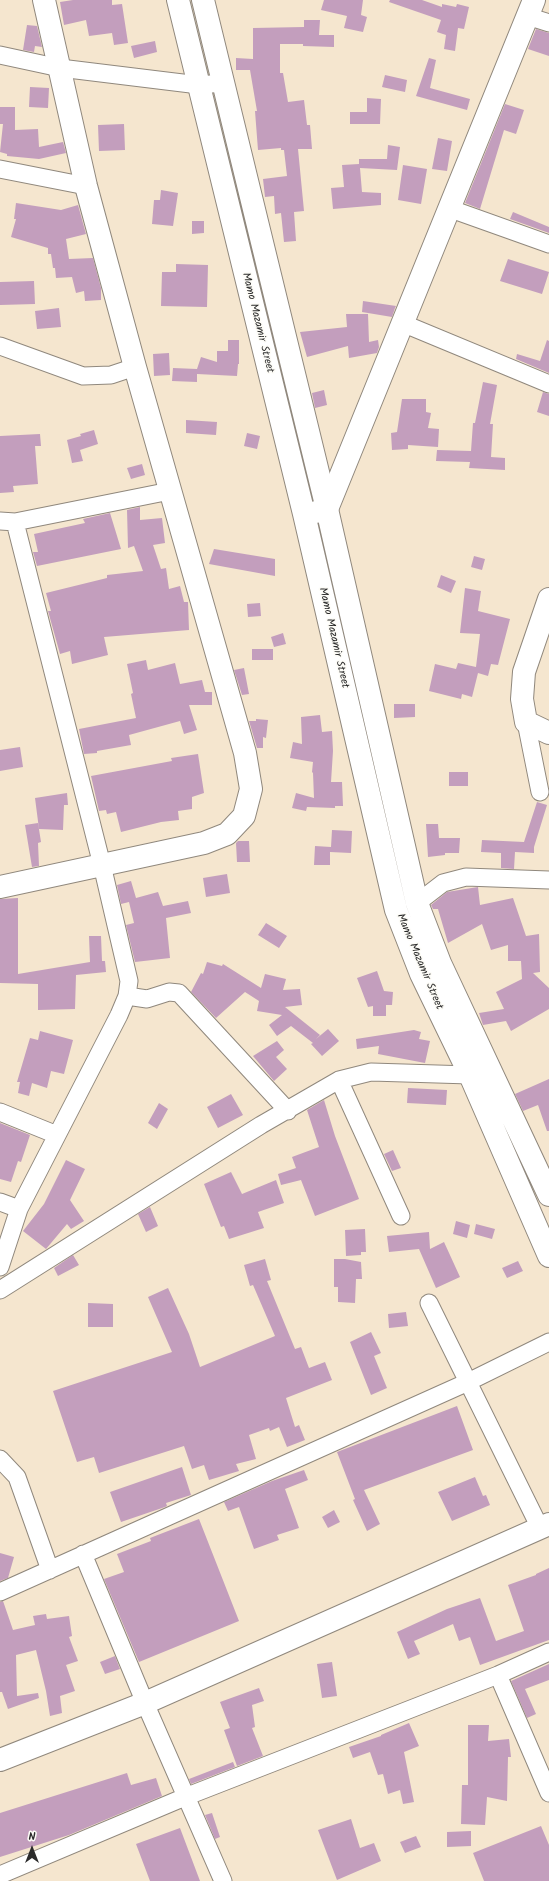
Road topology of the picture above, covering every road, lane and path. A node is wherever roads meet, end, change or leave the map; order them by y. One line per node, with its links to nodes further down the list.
1 (44, 0): 7 (main road)
2 (178, 0): 9 (main road, Mamo Mazamir Street)
3 (203, 0): 8 (main road, Mamo Mazamir Street)
4 (530, 8): 5 (street); 12 (main road)
5 (549, 23)
6 (0, 55): 7 (street)
7 (60, 68): 9 (street); 11 (main road)
8 (223, 83): 9 (street); 19 (main road, Mamo Mazamir Street)
9 (199, 85): 20 (main road, Mamo Mazamir Street)
10 (0, 169): 11 (street)
11 (86, 186): 16 (main road)
12 (448, 208): 13 (street); 14 (main road)
13 (549, 244)
14 (402, 323): 17 (street); 19 (main road)
15 (0, 346): 16 (street)
16 (135, 367): 18 (main road)
17 (549, 384)
18 (170, 491): 21 (street); 26 (main road)
19 (327, 509): 20 (main road); 29 (main road, Mamo Mazamir Street)
20 (304, 514): 31 (main road, Mamo Mazamir Street)
21 (7, 521): 26 (street)
22 (549, 599): 23 (main road)
23 (526, 722): 24 (main road); 25 (street)
24 (549, 733)
25 (540, 792)
26 (102, 864): 28 (main road); 30 (street)
27 (549, 880): 29 (street)
28 (0, 887)
29 (417, 903): 31 (main road, Mamo Mazamir Street)
30 (126, 996): 33 (street); 35 (street)
31 (479, 1070): 32 (street); 36 (main road, Mamo Mazamir Street); 41 (main road, Mamo Mazamir Street)
32 (339, 1080): 33 (street); 40 (street)
33 (288, 1111): 43 (street)
34 (0, 1112): 35 (street)
35 (57, 1135): 39 (street)
36 (542, 1164): 37 (main road, Mamo Mazamir Street)
37 (549, 1195)
38 (0, 1202): 39 (street)
39 (19, 1209): 42 (street)
40 (401, 1216)
41 (549, 1256)
42 (0, 1267)
43 (0, 1290)
44 (429, 1303): 46 (street)
45 (549, 1342): 46 (street)
46 (468, 1382): 48 (street); 49 (street)
47 (0, 1459): 50 (street)
48 (544, 1526): 54 (main road)
49 (83, 1554): 50 (street); 54 (street)
50 (50, 1570): 51 (street)
51 (0, 1592)
52 (549, 1652): 53 (street)
53 (498, 1675): 56 (street); 57 (street)
54 (145, 1703): 55 (main road); 57 (street)
55 (0, 1760)
56 (549, 1793)
57 (185, 1797): 58 (street); 59 (street)
58 (0, 1875)
59 (223, 1881)

